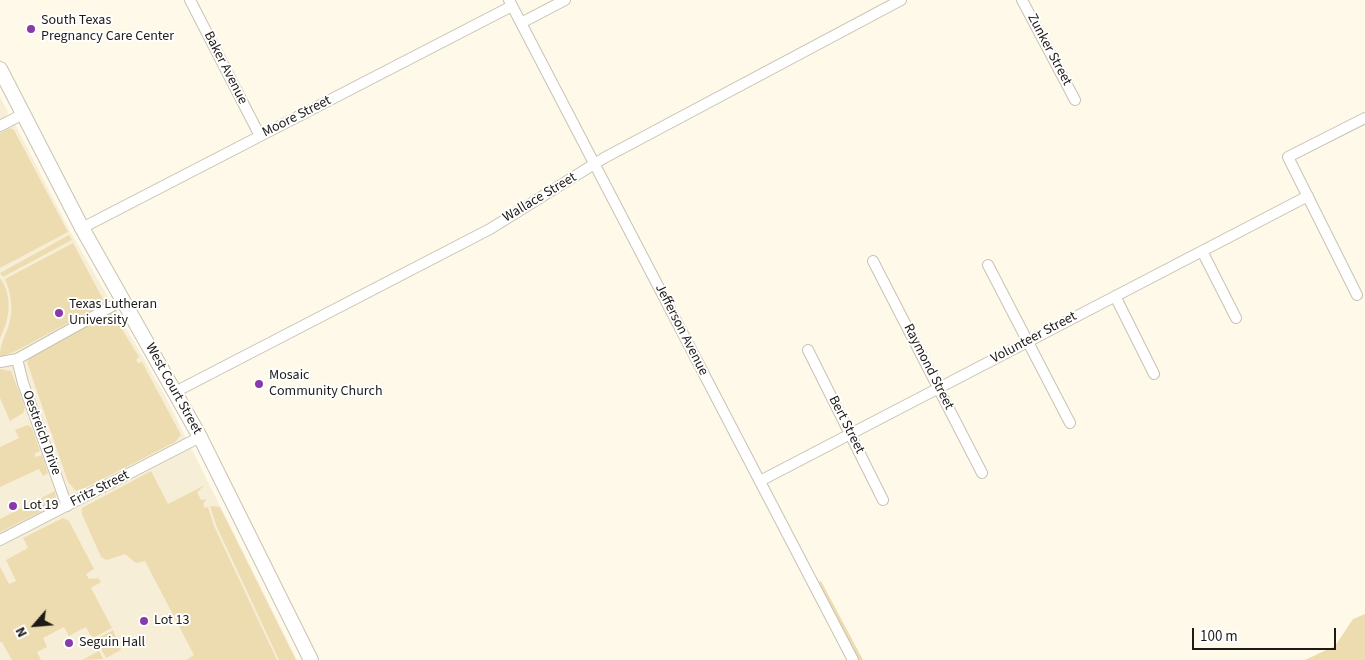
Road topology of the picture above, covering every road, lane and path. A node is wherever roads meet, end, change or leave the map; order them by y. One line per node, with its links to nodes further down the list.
1 (190, 0): 12 (street, Baker Avenue)
2 (565, 0): 6 (street)
3 (901, 0): 13 (street, Wallace Street)
4 (1022, 0): 8 (street, Zunker Street)
5 (510, 3): 6 (street, Jefferson Avenue); 12 (street, Moore Street)
6 (521, 23): 13 (street, Jefferson Avenue)
7 (0, 69): 9 (main road, West Court Street)
8 (1075, 100)
9 (23, 114): 11 (street); 15 (main road, West Court Street)
10 (1365, 118): 14 (street)
11 (0, 126)
12 (260, 136): 15 (street, Moore Street)
13 (595, 165): 29 (street, Wallace Street); 34 (street, Jefferson Avenue)
14 (1308, 196): 16 (street, Volunteer Street); 19 (street)
15 (82, 228): 21 (main road, West Court Street)
16 (1202, 251): 20 (street, Volunteer Street); 22 (street)
17 (873, 262): 28 (street, Raymond Street)
18 (988, 265): 23 (street)
19 (1357, 295)
20 (1115, 296): 23 (street, Volunteer Street); 27 (street)
21 (123, 300): 25 (street); 29 (main road, West Court Street)
22 (1236, 318)
23 (1028, 341): 28 (street, Volunteer Street); 30 (street)
24 (808, 350): 31 (street, Bert Street)
25 (17, 359): 26 (street); 36 (street, Oestreich Drive)
26 (0, 362)
27 (1154, 374)
28 (939, 388): 31 (street, Volunteer Street); 33 (street, Raymond Street)
29 (176, 392): 32 (main road, West Court Street)
30 (1070, 423)
31 (851, 434): 34 (street, Volunteer Street); 35 (street, Bert Street)
32 (200, 437): 36 (street, Fritz Street); 38 (main road, West Court Street)
33 (982, 473)
34 (760, 481): 39 (street, Jefferson Avenue)
35 (883, 500)
36 (67, 506): 37 (street, Fritz Street)
37 (0, 540)
38 (311, 660)
39 (853, 660)

